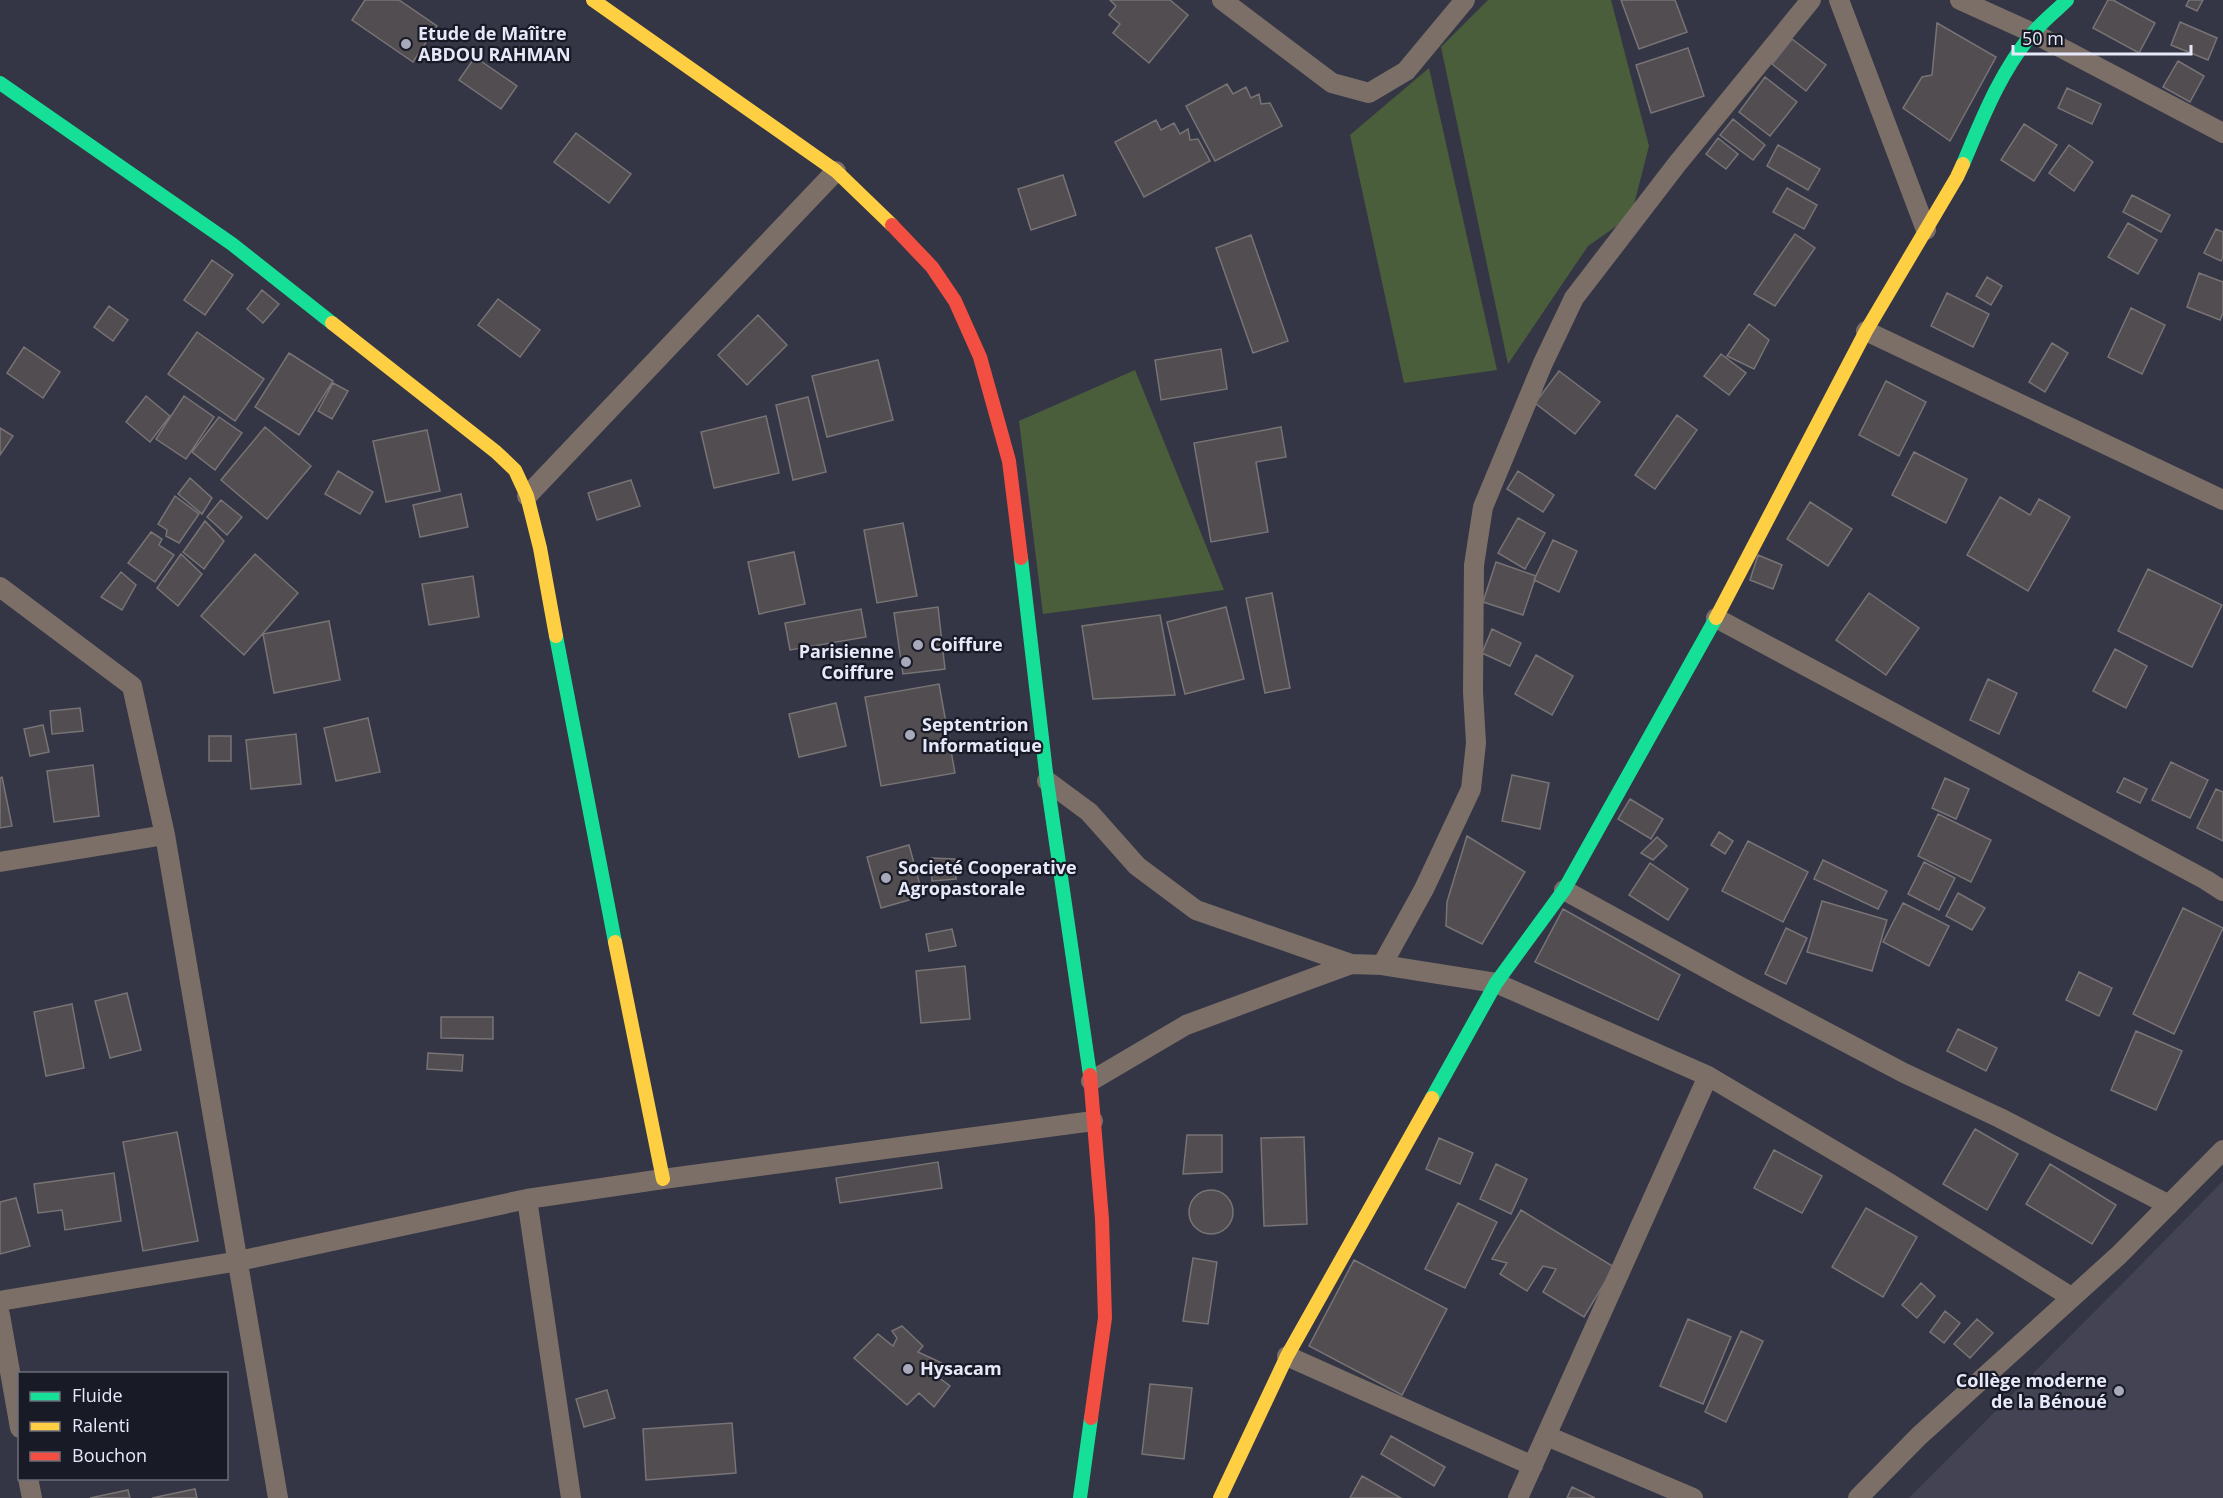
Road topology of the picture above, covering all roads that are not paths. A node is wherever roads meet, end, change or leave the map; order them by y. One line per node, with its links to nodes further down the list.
1 (593, 0): 11 (street)
2 (1221, 0): 3 (street)
3 (1465, 0)
4 (1811, 0): 24 (street)
5 (1839, 0): 12 (street)
6 (1960, 0): 8 (street)
7 (2067, 0): 8 (street)
8 (2033, 33): 10 (street); 12 (street)
9 (0, 83): 14 (street)
10 (2223, 133)
11 (837, 171): 14 (street); 18 (street)
12 (1926, 230): 13 (street)
13 (1866, 331): 15 (street); 17 (street)
14 (527, 496): 30 (street)
15 (2223, 501)
16 (0, 587): 19 (street)
17 (1716, 618): 21 (street); 22 (street)
18 (1047, 782): 23 (street); 27 (street)
19 (165, 834): 20 (street); 33 (street)
20 (0, 862)
21 (1564, 890): 25 (street); 32 (street)
22 (2223, 891)
23 (1351, 964): 24 (street); 27 (street)
24 (1382, 965): 25 (street)
25 (1496, 983): 26 (street); 37 (street)
26 (1707, 1076): 34 (street); 39 (street)
27 (1091, 1081): 28 (street)
28 (1093, 1121): 30 (street); 45 (street)
29 (2223, 1150): 32 (street)
30 (663, 1179): 31 (street)
31 (527, 1199): 33 (street); 44 (street)
32 (2169, 1205): 34 (street)
33 (239, 1261): 35 (street); 43 (street)
34 (2071, 1297): 49 (street)
35 (0, 1301)
36 (0, 1315): 38 (street)
37 (1287, 1356): 40 (street); 46 (street)
38 (18, 1417)
39 (1547, 1436): 40 (street); 48 (street)
40 (1533, 1466): 47 (street)
41 (28, 1480): 42 (street)
42 (32, 1498)
43 (278, 1498)
44 (572, 1498)
45 (1080, 1498)
46 (1220, 1498)
47 (1518, 1498)
48 (1693, 1498)
49 (1858, 1498)

